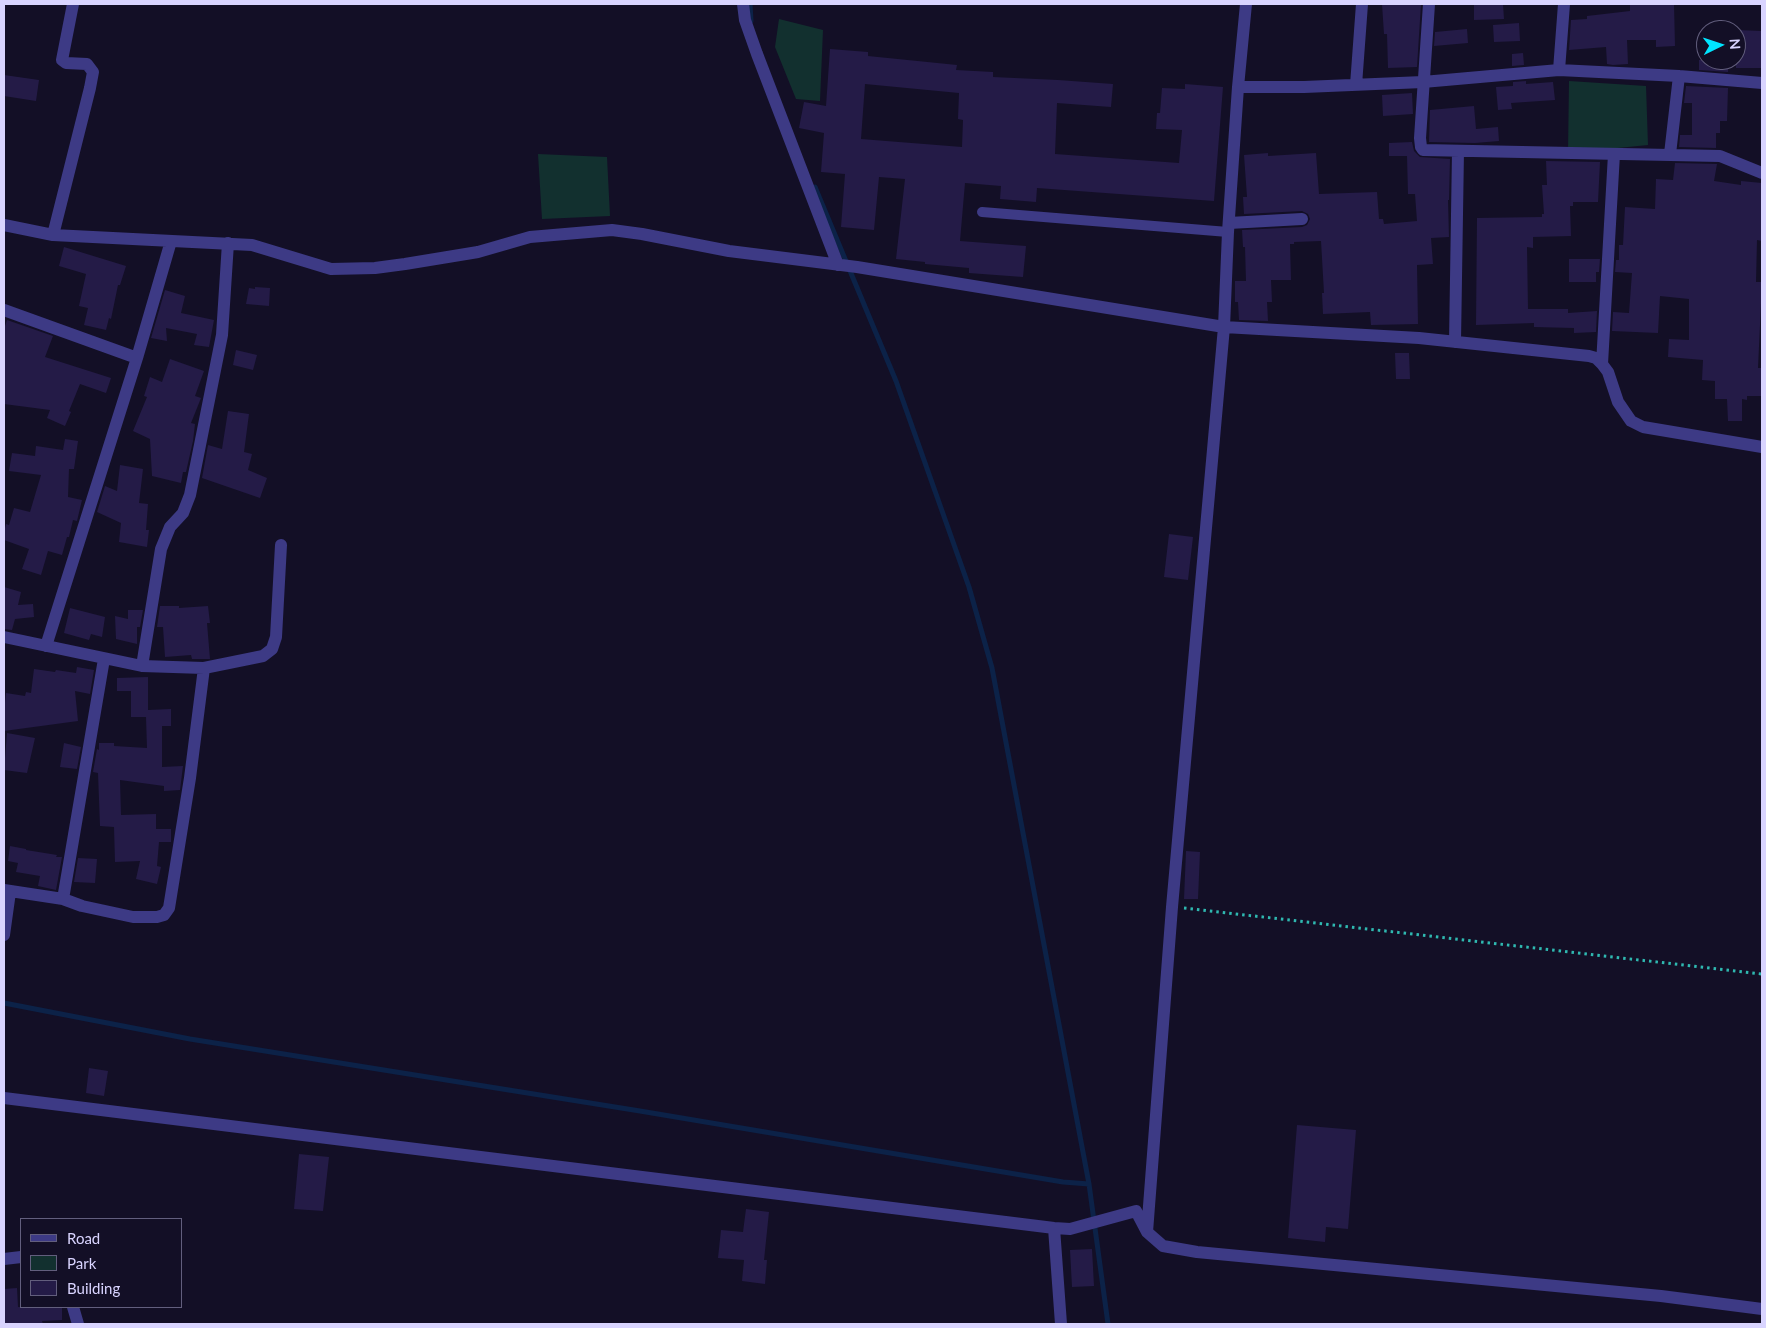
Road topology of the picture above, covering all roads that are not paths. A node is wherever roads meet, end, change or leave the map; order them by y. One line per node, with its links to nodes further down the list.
1 (73, 4): 21 (street)
2 (741, 4): 24 (street)
3 (1246, 4): 12 (street)
4 (1362, 4): 11 (street)
5 (1429, 4): 9 (street)
6 (1564, 4): 7 (street)
7 (1559, 70): 8 (street); 9 (street)
8 (1679, 76): 10 (street); 15 (street)
9 (1423, 82): 11 (street); 13 (street)
10 (1762, 82)
11 (1356, 85): 12 (street)
12 (1238, 87): 20 (street)
13 (1458, 151): 14 (street); 27 (street)
14 (1614, 154): 15 (street); 29 (street)
15 (1670, 154): 16 (street)
16 (1762, 174)
17 (982, 212): 20 (lane)
18 (1302, 220): 20 (street)
19 (4, 225): 21 (street)
20 (1229, 228): 26 (street)
21 (53, 235): 22 (street)
22 (170, 241): 23 (street); 28 (street)
23 (228, 243): 24 (street); 35 (street)
24 (841, 265): 26 (street)
25 (4, 310): 28 (street)
26 (1224, 327): 27 (street); 42 (street)
27 (1455, 342): 29 (street)
28 (138, 358): 33 (street)
29 (1602, 364): 30 (street)
30 (1762, 447)
31 (281, 545): 36 (street)
32 (4, 637): 33 (street)
33 (46, 646): 34 (street)
34 (104, 659): 35 (street); 38 (street)
35 (142, 666): 36 (street)
36 (204, 668): 38 (street)
37 (7, 891): 38 (street); 39 (street)
38 (63, 899)
39 (4, 935)
40 (4, 1098): 41 (street)
41 (1054, 1228): 42 (street); 48 (street)
42 (1147, 1232): 46 (street)
43 (20, 1257): 44 (street)
44 (4, 1259)
45 (72, 1308): 47 (street)
46 (1762, 1309)
47 (78, 1324)
48 (1061, 1324)

